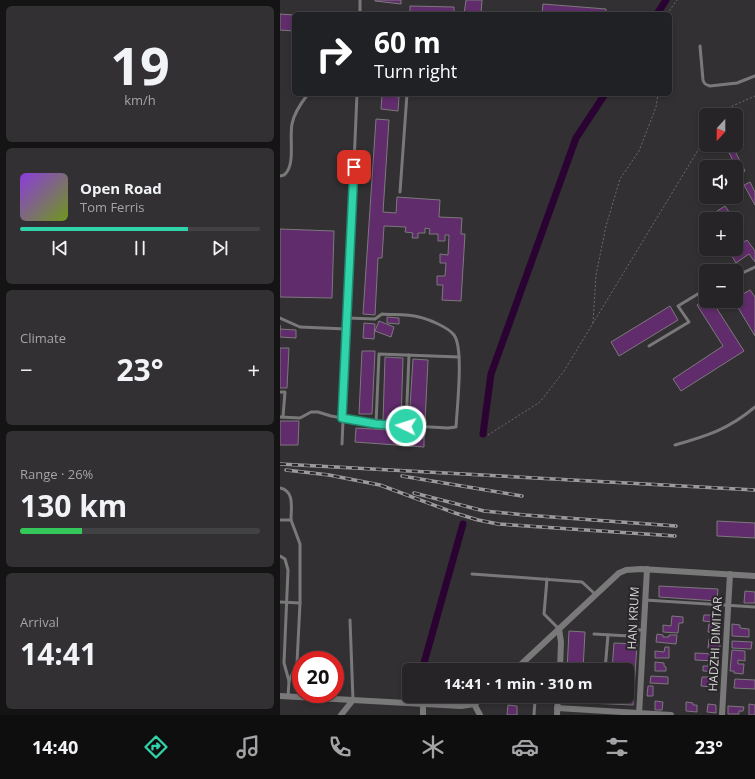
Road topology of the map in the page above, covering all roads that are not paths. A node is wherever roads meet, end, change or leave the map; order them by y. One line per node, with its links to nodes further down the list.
1 (360, 0): 2 (lane)
2 (360, 12)
3 (700, 46): 4 (lane)
4 (755, 76)
5 (307, 96): 8 (lane)
6 (358, 96): 14 (lane)
7 (407, 96): 9 (lane)
8 (280, 176)
9 (400, 192)
10 (755, 267): 11 (lane)
11 (743, 273)
12 (699, 293): 16 (lane)
13 (280, 318): 15 (lane)
14 (347, 318): 15 (lane); 18 (lane)
15 (346, 329): 22 (lane)
16 (649, 346)
17 (409, 355): 18 (lane); 23 (lane); 24 (lane)
18 (459, 357): 24 (lane)
19 (280, 392): 21 (lane)
20 (755, 407): 26 (lane)
21 (282, 417): 22 (lane)
22 (342, 418): 23 (lane); 25 (lane)
23 (376, 424): 24 (lane)
24 (406, 426)
25 (342, 444)
26 (675, 445)
27 (280, 488): 29 (lane)
28 (280, 520): 29 (lane)
29 (291, 520): 40 (lane)
30 (280, 556): 39 (lane)
31 (647, 569): 33 (street); 36 (street); 37 (street, HAN KRUM)
32 (472, 574): 35 (lane)
33 (730, 574): 34 (street); 41 (street, HADZHI DIMITAR)
34 (755, 576)
35 (547, 579): 36 (lane); 44 (lane)
36 (596, 595): 44 (street)
37 (645, 600): 41 (lane); 45 (street, HAN KRUM)
38 (280, 602): 39 (lane)
39 (287, 602): 40 (lane); 51 (lane)
40 (300, 603): 51 (lane)
41 (728, 606): 42 (lane); 65 (street, HADZHI DIMITAR)
42 (755, 607)
43 (350, 620): 54 (lane)
44 (559, 628): 48 (street); 49 (street)
45 (644, 630): 47 (lane); 59 (street, HAN KRUM)
46 (594, 634): 47 (lane)
47 (608, 635): 50 (lane)
48 (522, 663)
49 (560, 663)
50 (606, 663)
51 (289, 682): 53 (lane)
52 (280, 696): 53 (street)
53 (288, 697): 54 (street)
54 (353, 700): 57 (street); 60 (street)
55 (535, 703): 63 (lane)
56 (474, 704): 57 (street); 62 (street)
57 (424, 705): 61 (street)
58 (557, 712): 59 (street)
59 (639, 714): 64 (street)
60 (341, 715)
61 (423, 715)
62 (480, 715)
63 (534, 715)
64 (671, 715)
65 (722, 715)

